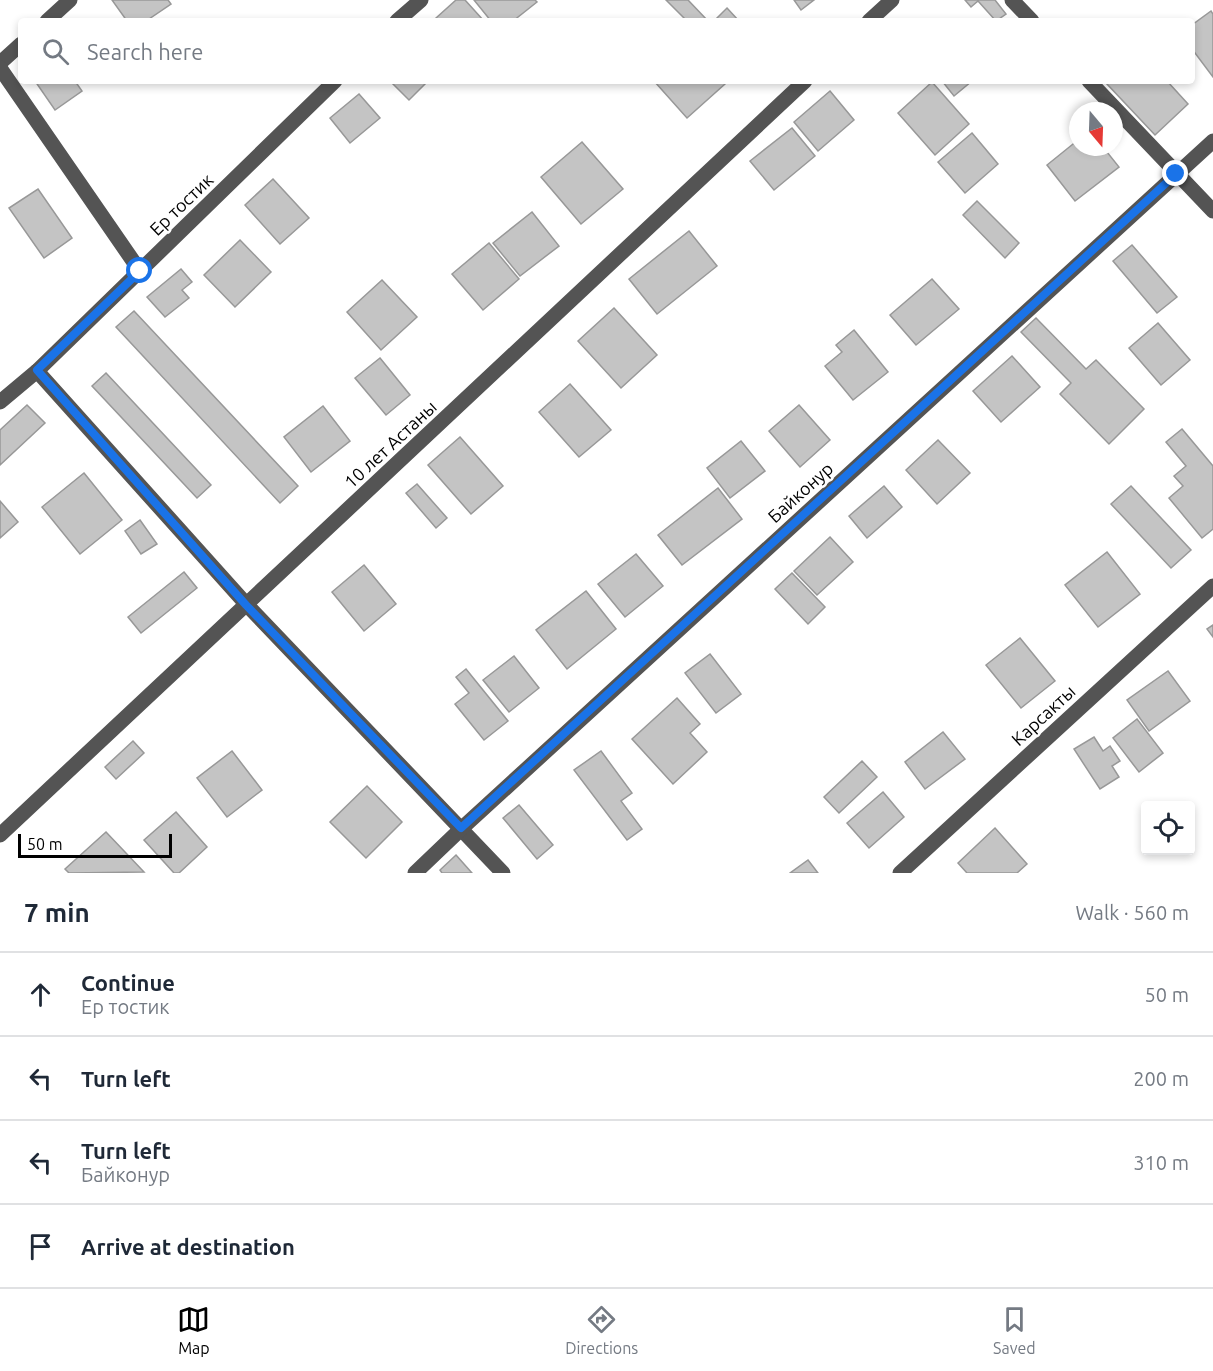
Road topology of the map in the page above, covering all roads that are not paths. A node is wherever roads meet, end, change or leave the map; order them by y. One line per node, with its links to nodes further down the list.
1 (70, 0): 5 (street)
2 (421, 0): 6 (street)
3 (892, 0): 7 (street)
4 (1012, 0): 8 (street)
5 (50, 18)
6 (400, 18)
7 (872, 18)
8 (1029, 18)
9 (18, 47): 10 (street)
10 (0, 63)
11 (0, 68): 18 (street)
12 (332, 84): 18 (street, Ер тостик)
13 (802, 84): 22 (street, 10 лет Астаны)
14 (1092, 84): 16 (street)
15 (1213, 141): 16 (street, Байконур)
16 (1176, 174): 17 (street); 23 (street, Байконур)
17 (1213, 211)
18 (140, 271): 19 (street, Ер тостик)
19 (37, 370): 20 (street, Ер тостик); 22 (street)
20 (0, 402)
21 (1213, 586): 27 (street, Карсакты)
22 (246, 605): 23 (street); 24 (street, 10 лет Астаны)
23 (461, 828): 25 (street, Байконур); 26 (street)
24 (0, 835)
25 (415, 873)
26 (503, 873)
27 (900, 873)

